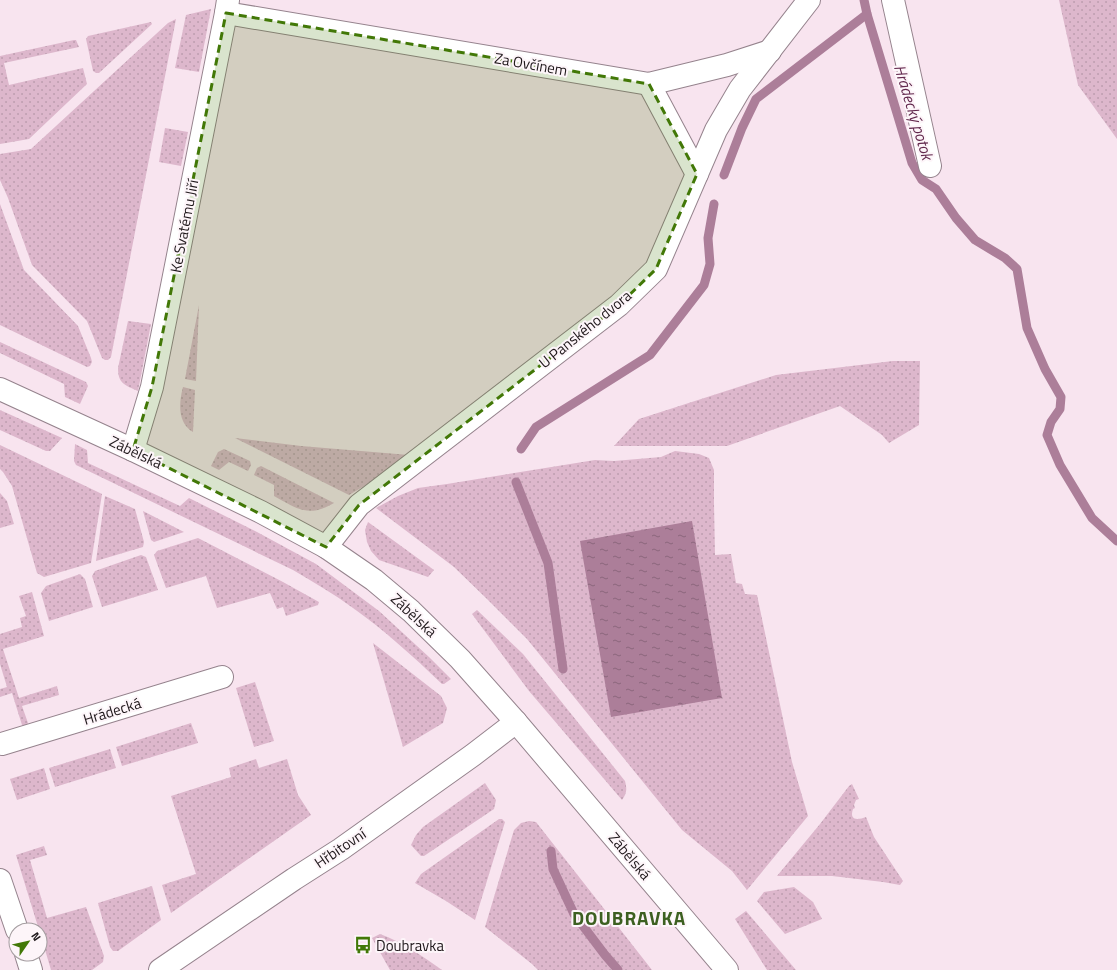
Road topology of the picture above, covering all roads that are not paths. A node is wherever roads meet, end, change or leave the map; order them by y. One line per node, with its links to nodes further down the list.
1 (809, 0): 4 (street)
2 (893, 0): 6 (street)
3 (227, 7): 5 (street, Za Ovčínem); 9 (street, Ke Svatému Jiří)
4 (770, 51): 5 (street, Za Ovčínem); 7 (street, U Panského dvora)
5 (649, 84): 7 (street)
6 (930, 166)
7 (697, 174): 10 (street, U Panského dvora)
8 (0, 389): 9 (street, Zábělská)
9 (133, 450): 10 (street, Zábělská)
10 (326, 547): 12 (street, Zábělská)
11 (222, 678): 13 (street, Hrádecká)
12 (516, 722): 16 (street, Hřbitovní); 17 (street, Zábělská)
13 (1, 742)
14 (0, 880): 15 (street)
15 (14, 922)
16 (160, 970)
17 (727, 970)

